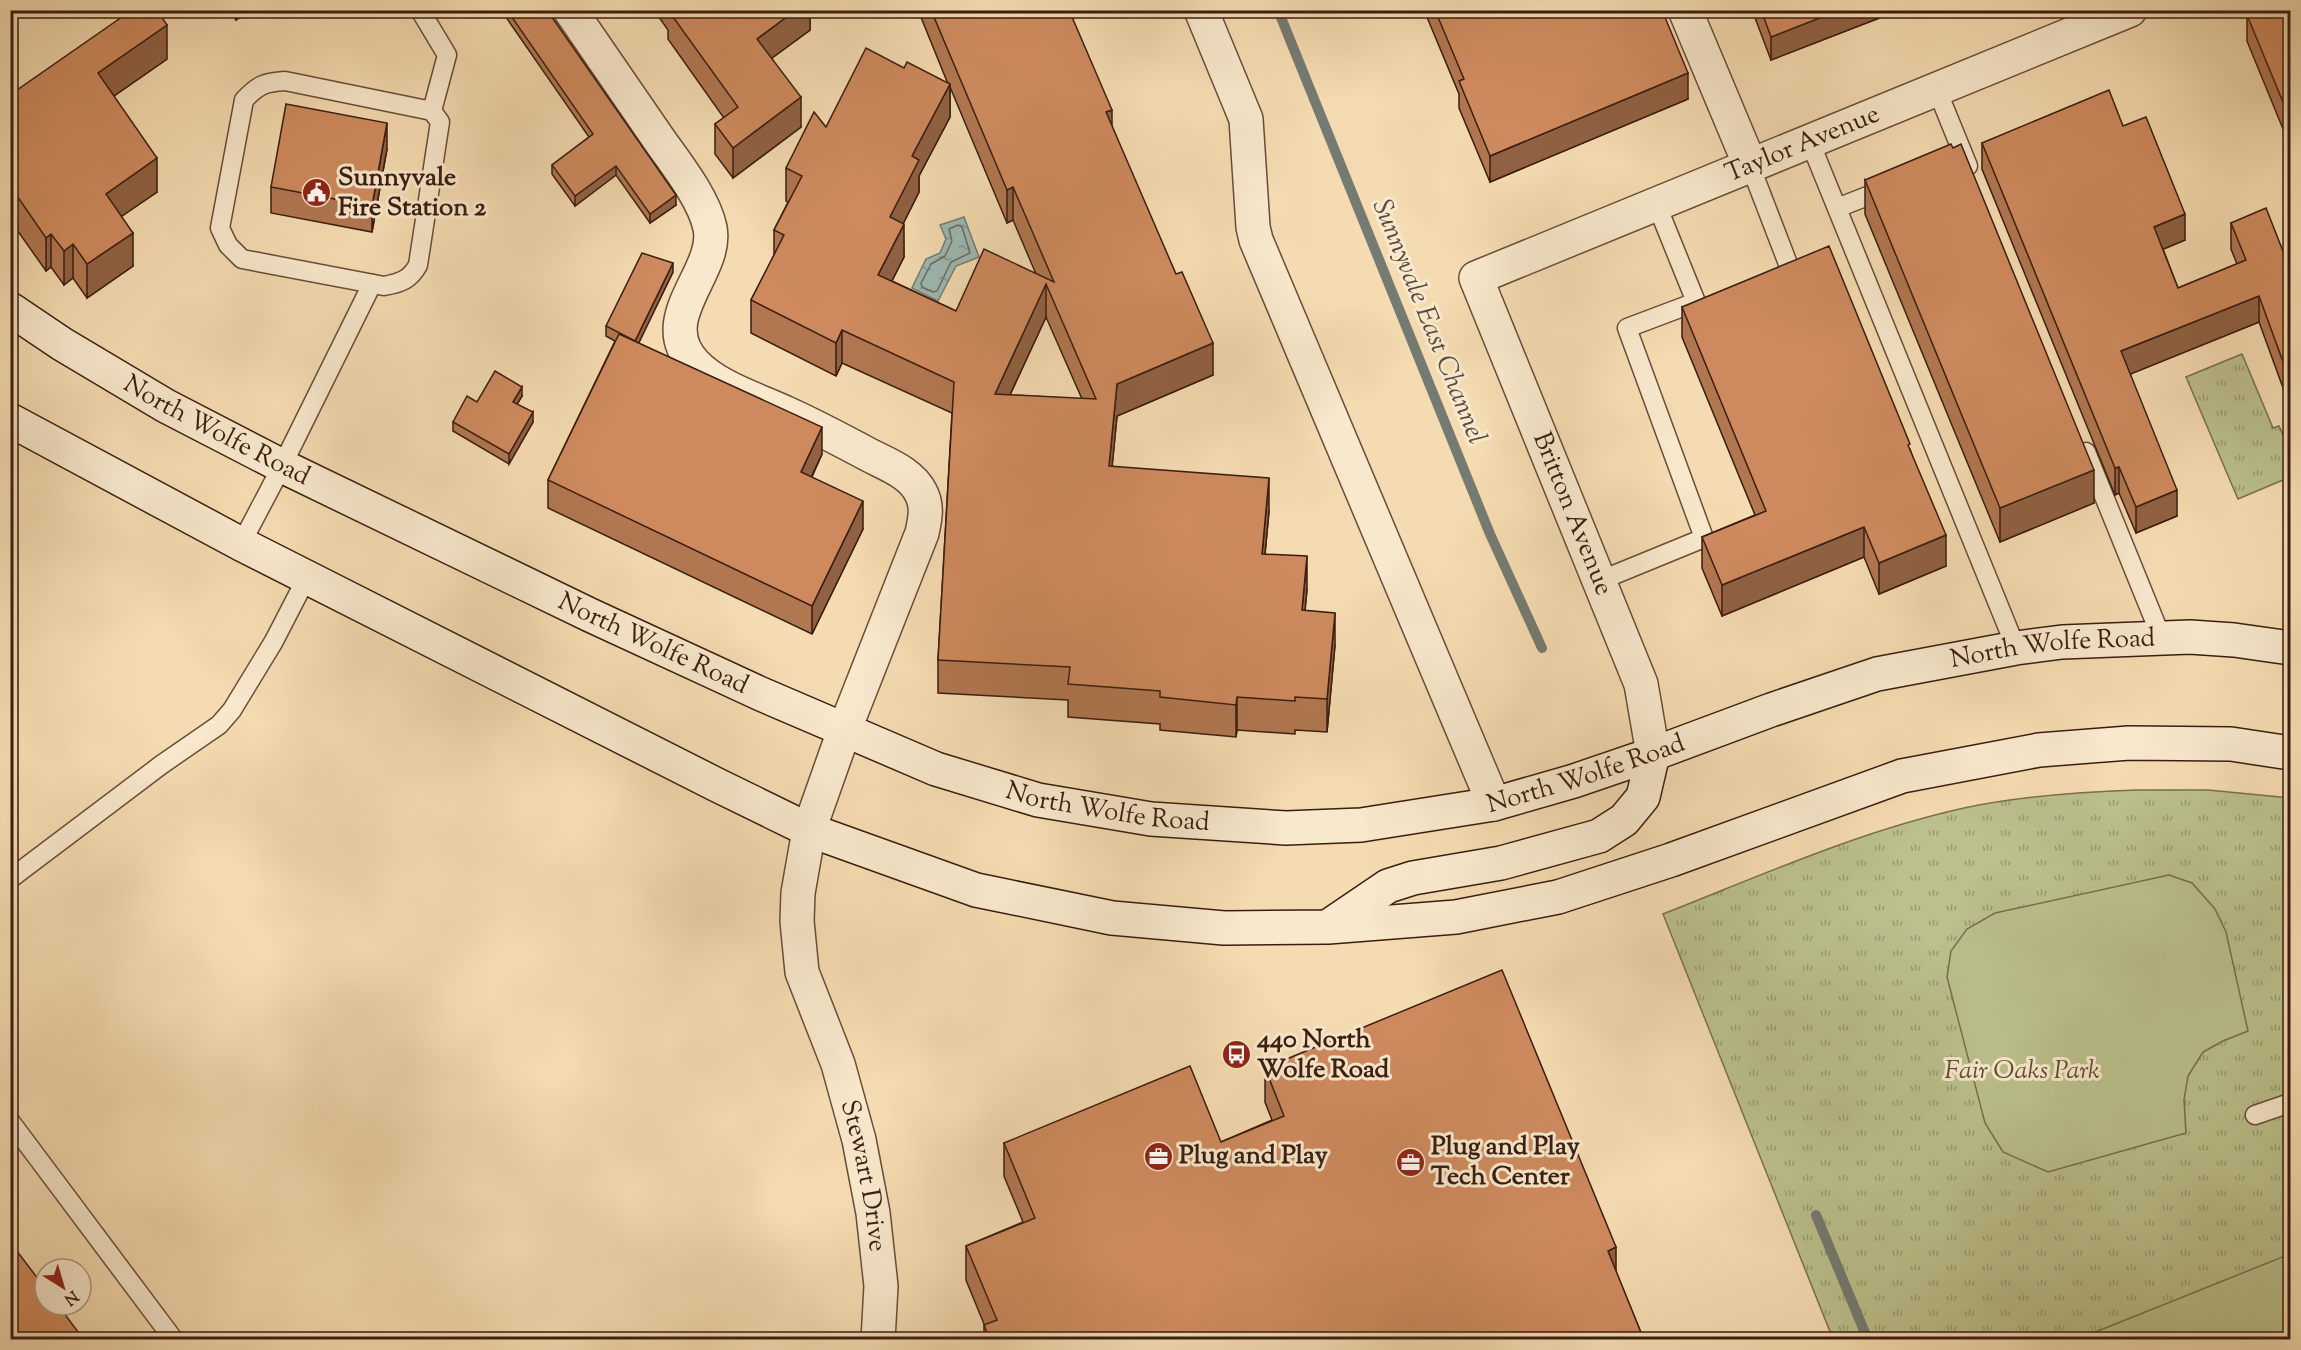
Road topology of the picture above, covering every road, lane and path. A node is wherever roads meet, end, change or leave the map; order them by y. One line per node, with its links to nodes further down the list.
1 (420, 10): 7 (lane)
2 (570, 10): 29 (main road, Stewart Drive)
3 (1202, 10): 32 (main road)
4 (1685, 10): 10 (main road)
5 (2130, 10): 6 (main road, Taylor Avenue)
6 (1937, 90): 8 (main road, Taylor Avenue); 9 (lane)
7 (432, 111): 18 (lane); 18 (lane)
8 (1810, 142): 10 (main road, Taylor Avenue); 15 (lane)
9 (1965, 156): 11 (lane); 12 (lane)
10 (1750, 165): 14 (main road, Taylor Avenue); 16 (lane)
11 (1943, 165)
12 (1974, 178)
13 (1901, 182): 15 (lane)
14 (1656, 203): 17 (main road, Taylor Avenue); 25 (lane)
15 (1837, 208): 27 (lane)
16 (1790, 268)
17 (1476, 278): 25 (main road, Britton Avenue)
18 (372, 284): 22 (lane)
19 (10, 309): 22 (main road, North Wolfe Road)
20 (10, 420): 23 (main road)
21 (2077, 431): 26 (lane)
22 (282, 466): 23 (lane); 29 (main road, North Wolfe Road)
23 (241, 544): 24 (main road)
24 (307, 577): 33 (main road); 34 (lane)
25 (1599, 581): 31 (main road, Britton Avenue)
26 (2162, 639): 27 (main road, North Wolfe Road); 28 (main road, North Wolfe Road)
27 (2016, 648): 31 (main road, North Wolfe Road)
28 (2290, 648)
29 (844, 731): 32 (main road, North Wolfe Road); 33 (main road, Stewart Drive)
30 (2290, 753): 35 (main road)
31 (1653, 754): 32 (main road, North Wolfe Road); 35 (main road)
32 (1494, 804)
33 (809, 830): 35 (main road); 40 (main road, Stewart Drive)
34 (10, 879)
35 (1328, 927)
36 (2290, 1103): 37 (lane)
37 (2255, 1115)
38 (10, 1121): 39 (lane)
39 (174, 1340)
40 (878, 1340)

